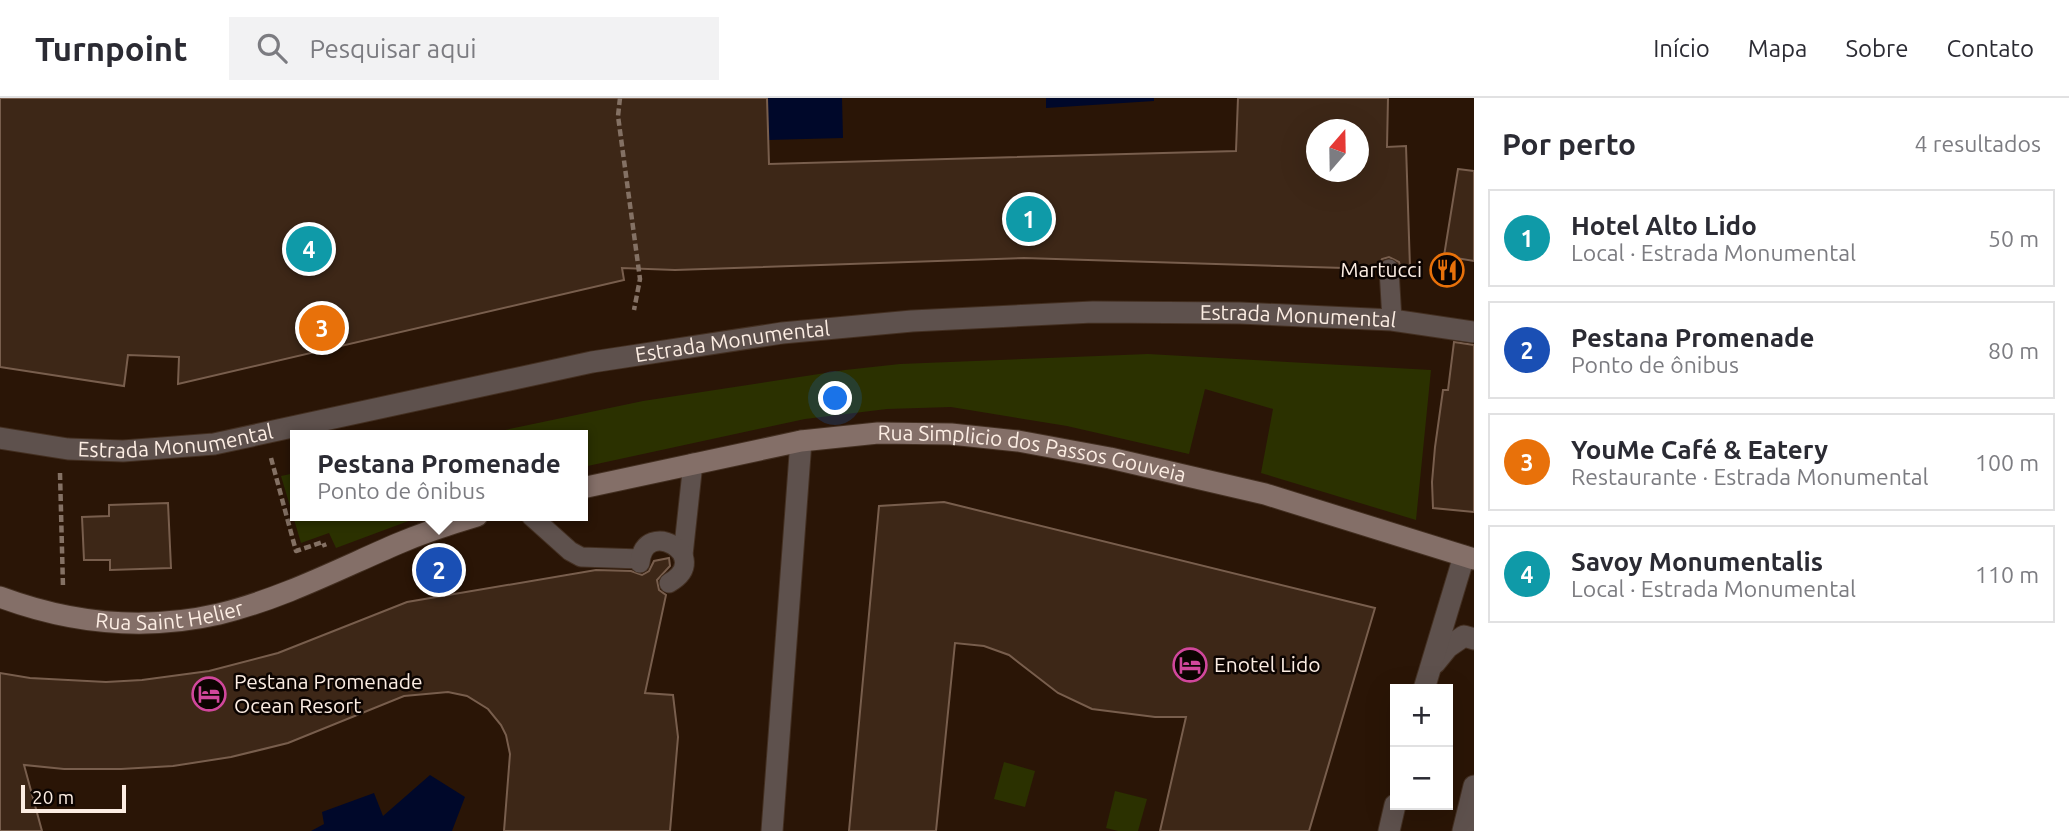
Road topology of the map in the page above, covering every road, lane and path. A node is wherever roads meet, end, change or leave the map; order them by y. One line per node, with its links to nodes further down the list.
1 (620, 98): 3 (path)
2 (1388, 269): 4 (lane)
3 (634, 310)
4 (1392, 320): 5 (street, Estrada Monumental); 6 (street, Estrada Monumental)
5 (1474, 332)
6 (0, 438)
7 (802, 441): 9 (main road, Rua Simplicio dos Passos Gouveia); 16 (main road, Rua Simplicio dos Passos Gouveia); 24 (street)
8 (270, 456): 14 (path)
9 (693, 463): 11 (main road, Rua Simplicio dos Passos Gouveia); 15 (lane)
10 (60, 469): 18 (path)
11 (588, 487)
12 (463, 521): 19 (main road, Rua Saint Helier)
13 (537, 521): 15 (lane)
14 (326, 551)
15 (682, 555): 17 (lane)
16 (1469, 558): 21 (street)
17 (669, 583)
18 (63, 592)
19 (0, 597)
20 (1474, 639): 21 (street)
21 (1427, 680)
22 (1474, 786): 26 (street)
23 (1394, 810): 25 (street)
24 (772, 831)
25 (1389, 831)
26 (1463, 831)

